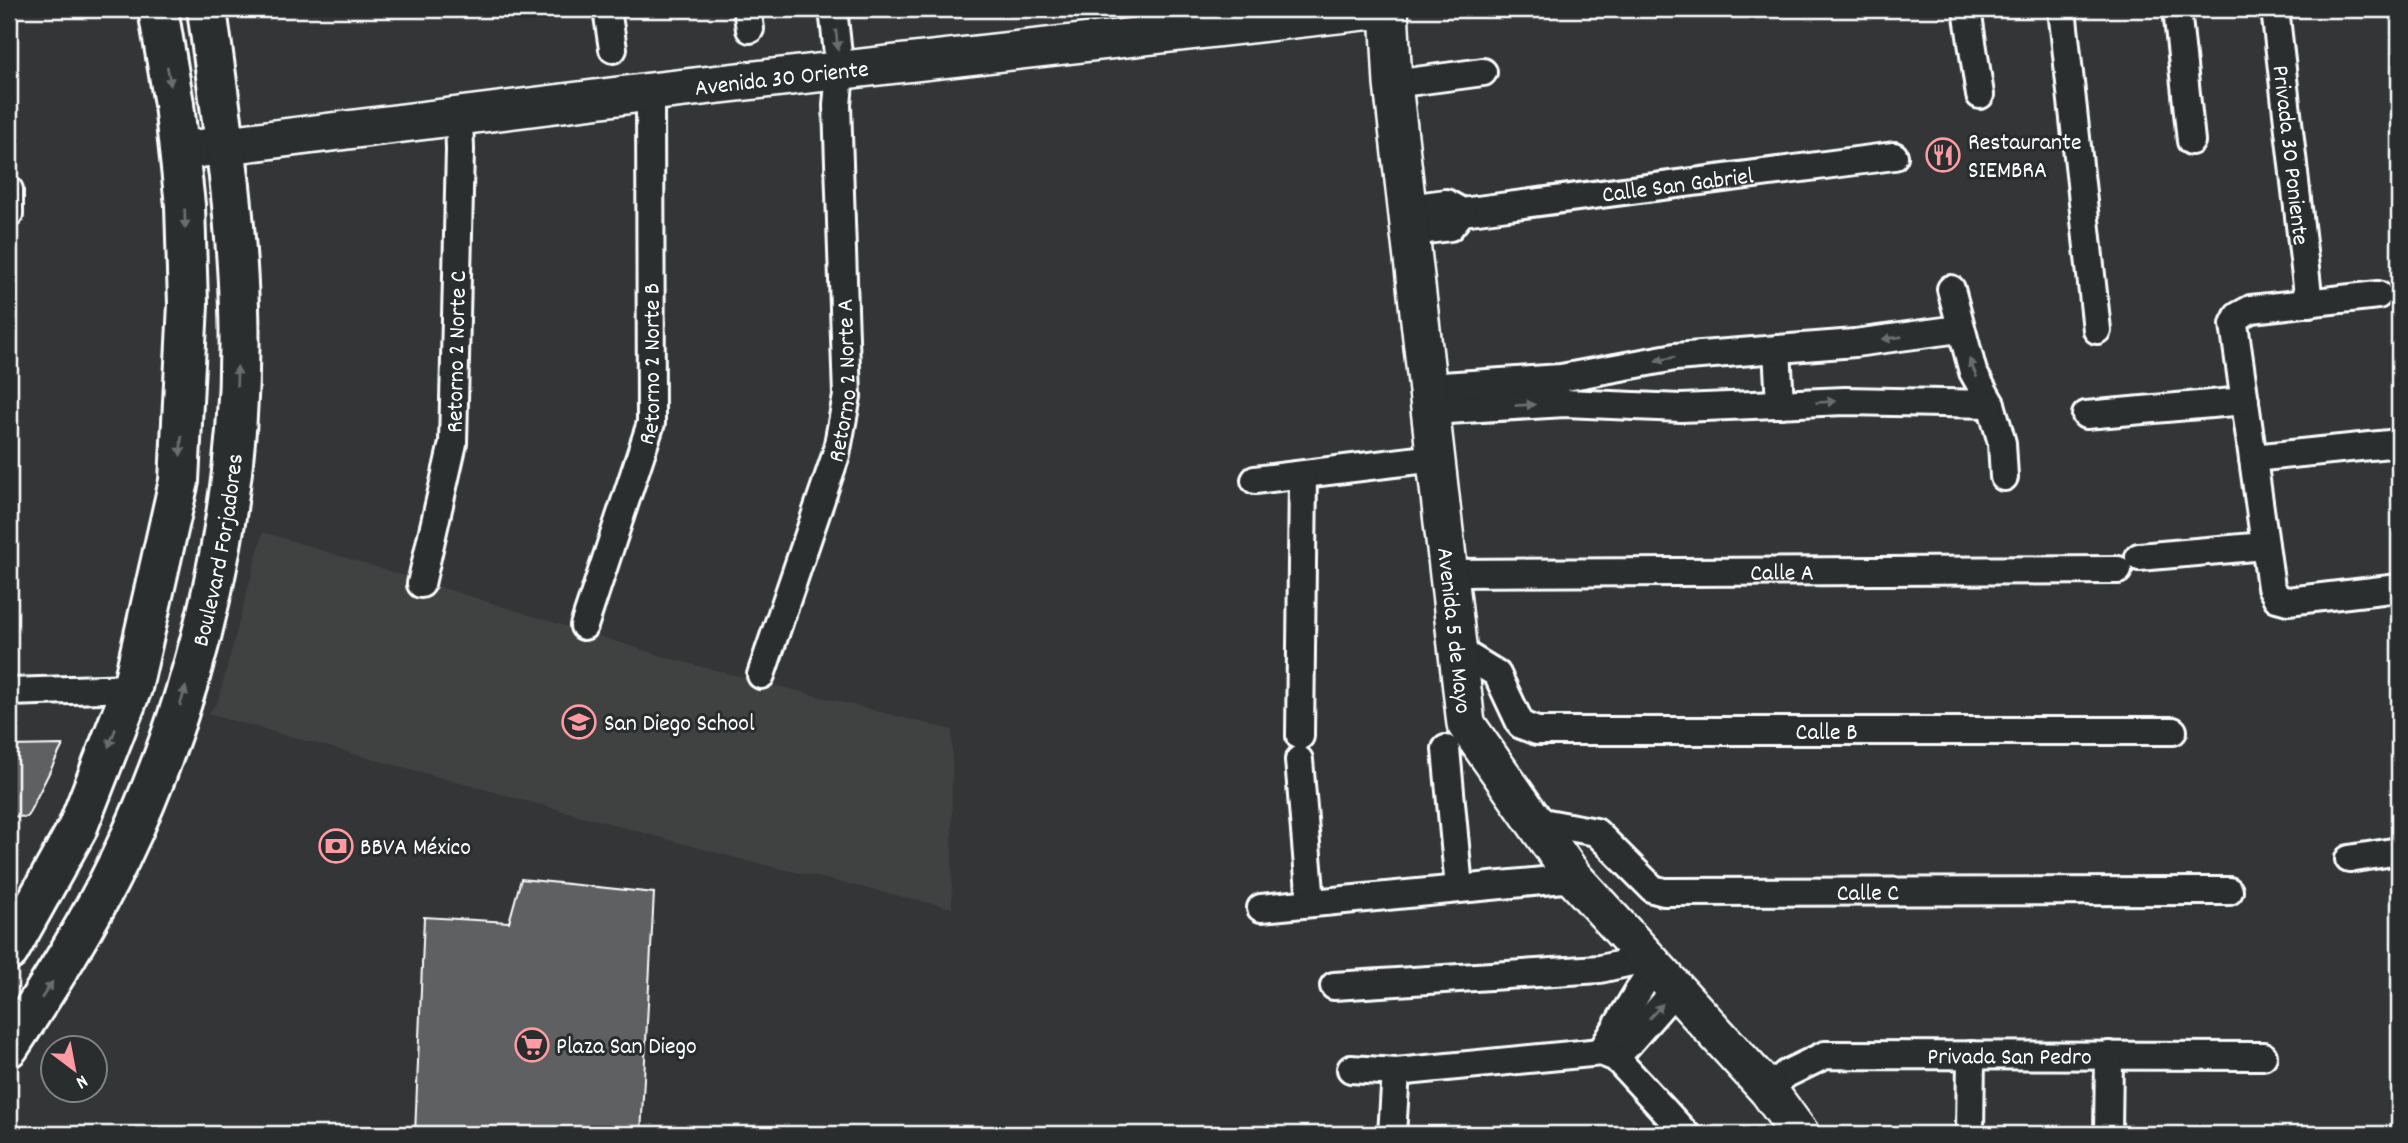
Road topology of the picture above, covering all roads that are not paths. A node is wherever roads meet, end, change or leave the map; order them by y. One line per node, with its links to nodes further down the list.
1 (158, 9): 20 (main road, Boulevard Forjadores, one-way to 20)
2 (207, 9): 19 (main road, Boulevard Forjadores)
3 (607, 9): 11 (street)
4 (833, 9): 12 (street, Retorno 2 Norte A, one-way to 12)
5 (1382, 9): 12 (street, Avenida 30 Oriente)
6 (1389, 9): 14 (street, Avenida 5 de Mayo)
7 (1967, 9): 16 (street)
8 (2062, 9): 29 (street)
9 (2177, 9): 18 (street)
10 (2275, 9): 27 (street, Privada 30 Poniente)
11 (613, 49)
12 (840, 72): 15 (street, Avenida 30 Oriente); 48 (street, Retorno 2 Norte A)
13 (1483, 72): 14 (street)
14 (1393, 84): 24 (street, Avenida 5 de Mayo)
15 (650, 92): 17 (street, Avenida 30 Oriente); 46 (street, Retorno 2 Norte B)
16 (1980, 95)
17 (458, 116): 19 (street, Avenida 30 Oriente); 44 (street, Retorno 2 Norte C)
18 (2191, 141)
19 (225, 143): 20 (street, Avenida 30 Oriente); 64 (main road, Boulevard Forjadores, one-way to 19)
20 (180, 151): 49 (main road, Boulevard Forjadores, one-way to 49)
21 (1894, 156): 24 (street, Calle San Gabriel)
22 (9, 190): 23 (street)
23 (9, 214)
24 (1410, 220): 31 (street, Avenida 5 de Mayo)
25 (1951, 289): 28 (street)
26 (2378, 295): 27 (street)
27 (2309, 303): 32 (street)
28 (1959, 329): 30 (street, one-way to 30); 34 (street, one-way to 28)
29 (2097, 330)
30 (1777, 349): 31 (street, one-way to 31); 33 (street)
31 (1429, 399): 33 (street, one-way to 33); 37 (street, Avenida 5 de Mayo)
32 (2245, 401): 35 (street); 38 (street)
33 (1780, 404): 34 (street, one-way to 34)
34 (1991, 404): 40 (street)
35 (2086, 415)
36 (2399, 443): 38 (street)
37 (1435, 458): 39 (street); 43 (street, Avenida 5 de Mayo)
38 (2253, 458): 42 (street)
39 (1303, 475): 41 (street); 59 (street)
40 (2004, 477)
41 (1255, 480)
42 (2265, 546): 43 (street, Calle A); 45 (street)
43 (1448, 573): 47 (street, Avenida 5 de Mayo)
44 (421, 584)
45 (2399, 588)
46 (584, 626)
47 (1456, 649): 51 (street, Calle B); 53 (street, Avenida 5 de Mayo)
48 (761, 675)
49 (132, 688): 50 (street); 61 (main road, Boulevard Forjadores, one-way to 61)
50 (9, 692)
51 (2173, 731)
52 (1446, 749): 57 (street)
53 (1531, 820): 56 (street, Avenida 5 de Mayo); 58 (street, Calle C)
54 (2399, 851): 55 (street)
55 (2350, 859)
56 (1574, 878): 57 (street); 62 (street, Avenida 5 de Mayo)
57 (1459, 888): 59 (street)
58 (2229, 891)
59 (1311, 903): 60 (street)
60 (1261, 908)
61 (9, 951)
62 (1660, 970): 63 (street); 65 (street); 71 (street, Avenida 5 de Mayo)
63 (1334, 986)
64 (9, 1047)
65 (1609, 1055): 70 (street); 73 (street)
66 (1971, 1055): 67 (street, Privada San Pedro); 71 (street, Privada San Pedro); 75 (street)
67 (2109, 1055): 68 (street, Privada San Pedro); 76 (street)
68 (2263, 1056)
69 (1351, 1069): 70 (street)
70 (1396, 1072): 72 (street)
71 (1768, 1090): 74 (street, Avenida 5 de Mayo)
72 (1392, 1134)
73 (1686, 1134)
74 (1801, 1134)
75 (1970, 1134)
76 (2108, 1134)

